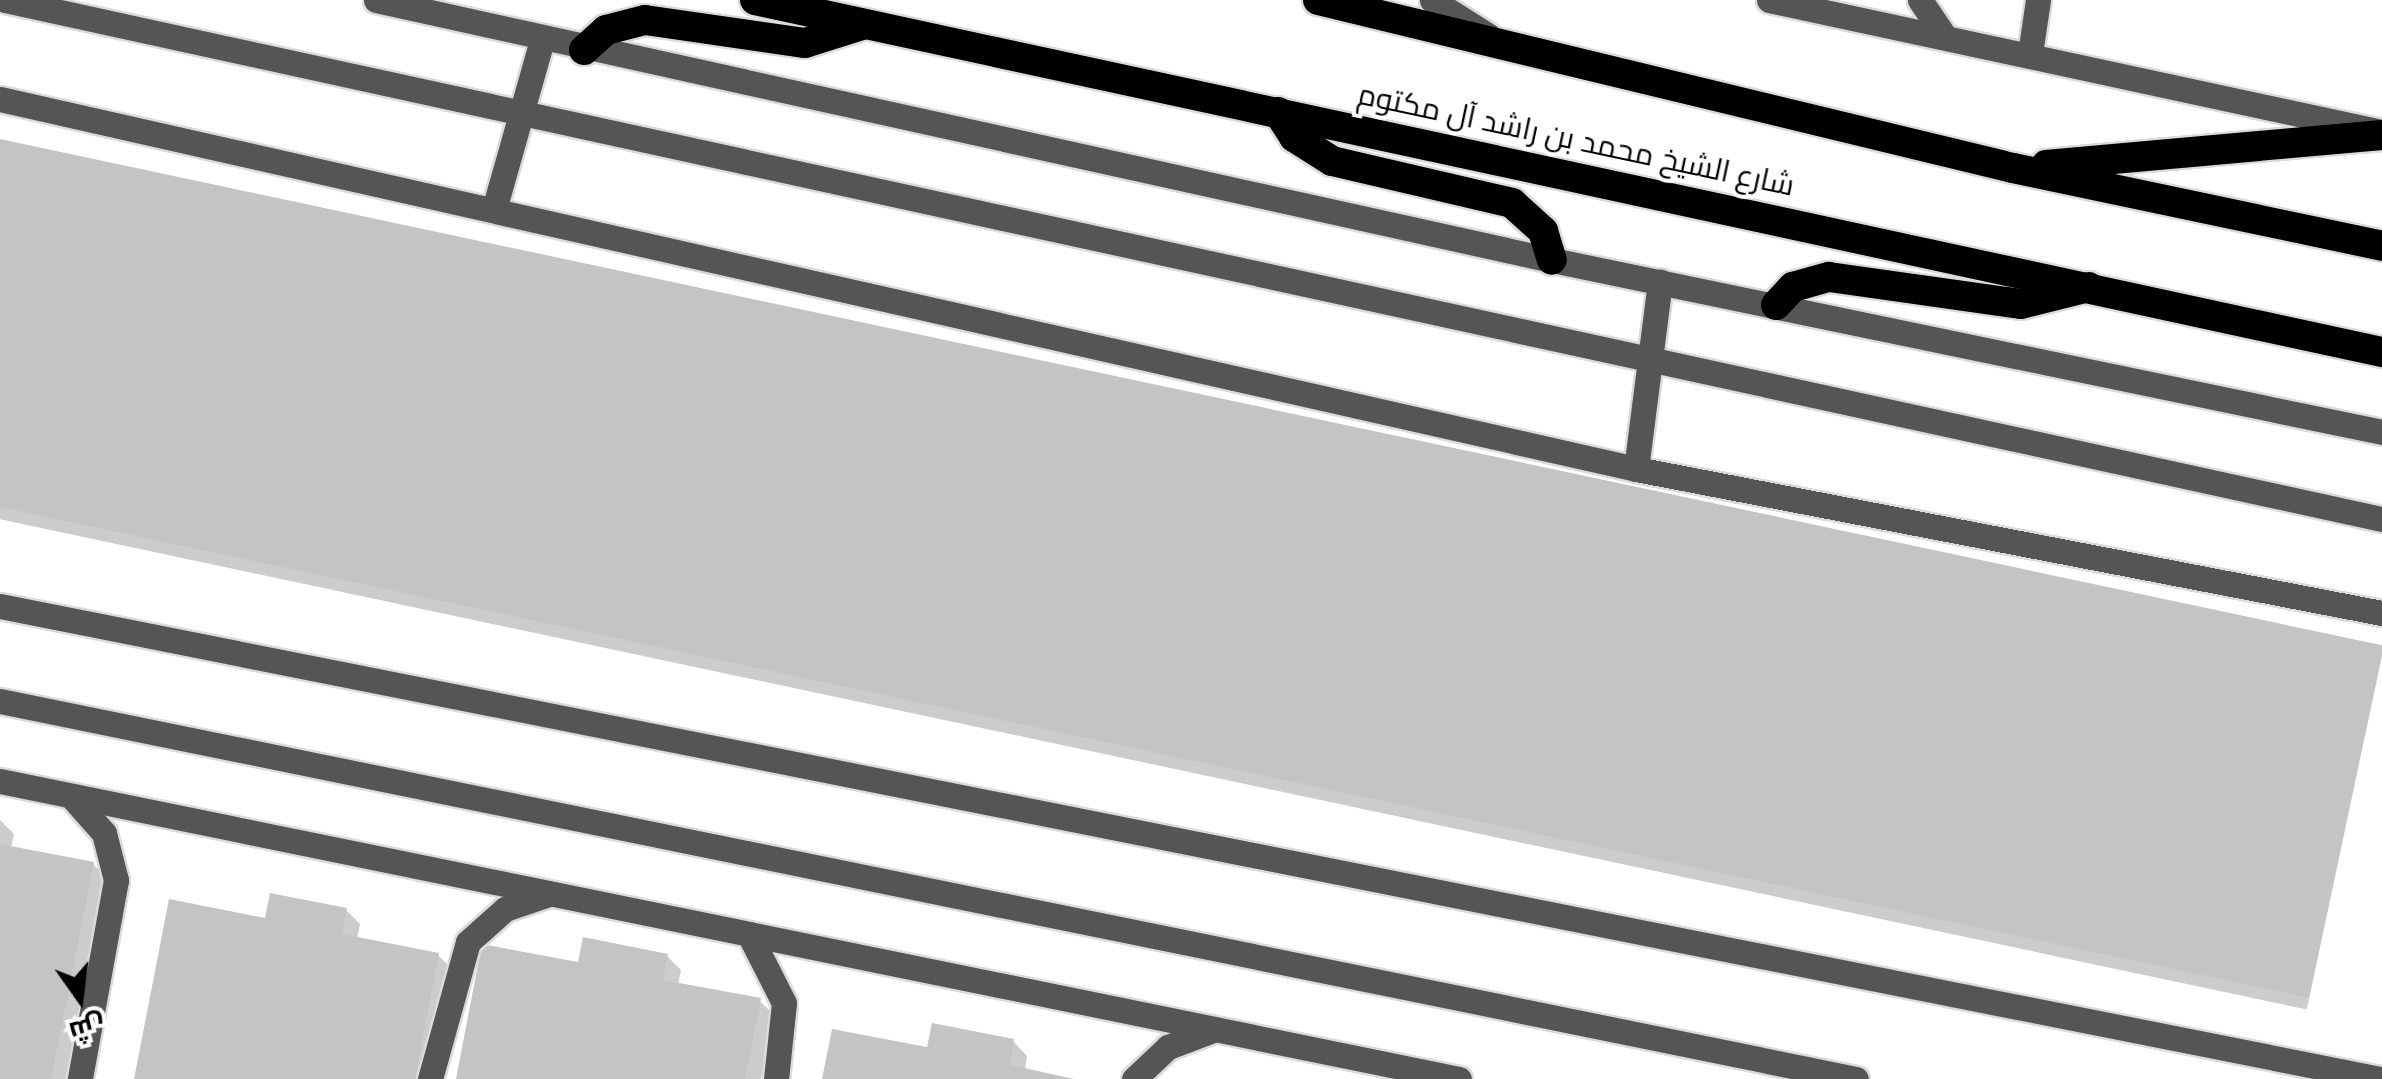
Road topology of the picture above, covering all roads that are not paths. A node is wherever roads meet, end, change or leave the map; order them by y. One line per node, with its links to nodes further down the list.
1 (2, 0): 10 (street)
2 (376, 0): 14 (street)
3 (756, 0): 11 (highway, شارع الشيخ محمد بن راشد آل مكتوم)
4 (1318, 0): 12 (highway)
5 (1432, 0): 12 (street)
6 (1768, 0): 9 (street)
7 (1920, 0): 13 (street)
8 (2038, 0): 16 (street)
9 (1813, 4): 13 (street)
10 (43, 5): 18 (street)
11 (862, 25): 15 (highway); 19 (highway, شارع الشيخ محمد بن راشد آل مكتوم)
12 (1489, 36): 21 (highway)
13 (1945, 37): 16 (street)
14 (541, 43): 15 (street); 18 (street)
15 (584, 50): 24 (street)
16 (2030, 54): 20 (street)
17 (0, 99): 22 (street)
18 (522, 112): 22 (street); 29 (street)
19 (1278, 112): 24 (highway); 26 (highway, شارع الشيخ محمد بن راشد آل مكتوم)
20 (2382, 134): 21 (highway)
21 (2013, 168): 23 (highway)
22 (496, 206): 31 (street)
23 (2382, 246)
24 (1552, 260): 25 (street)
25 (1660, 282): 27 (street); 29 (street)
26 (2090, 286): 27 (highway); 28 (highway, شارع الشيخ محمد بن راشد آل مكتوم)
27 (1776, 305): 30 (street)
28 (2382, 352)
29 (1650, 365): 31 (street); 32 (street)
30 (2382, 432)
31 (1636, 469): 34 (street)
32 (2382, 520)
33 (0, 606): 48 (street)
34 (2382, 612)
35 (0, 702): 47 (street)
36 (0, 781): 37 (street)
37 (71, 796): 38 (street); 42 (street)
38 (554, 894): 39 (street); 43 (street)
39 (750, 934): 40 (street); 44 (street)
40 (1216, 1029): 41 (street); 45 (street)
41 (1408, 1073): 46 (street)
42 (80, 1079)
43 (430, 1079)
44 (776, 1079)
45 (1134, 1079)
46 (1459, 1079)
47 (1856, 1079)
48 (2381, 1079)

